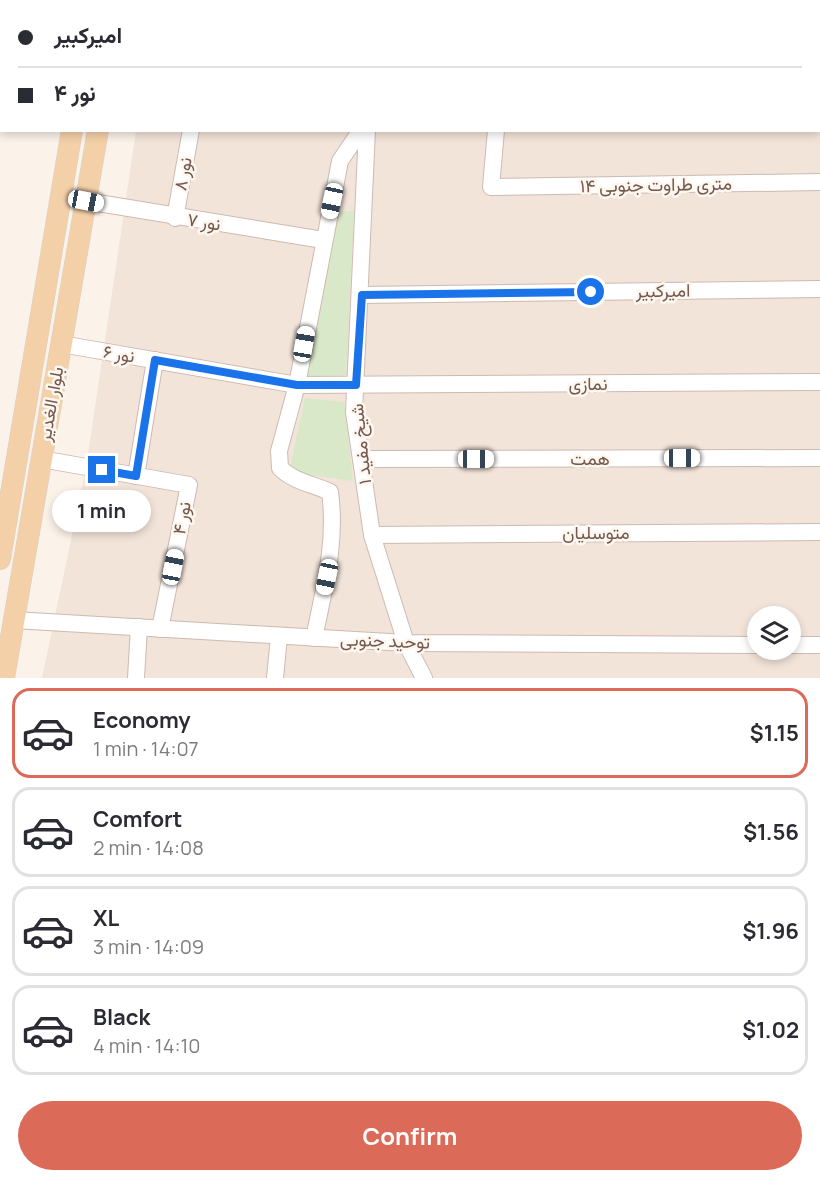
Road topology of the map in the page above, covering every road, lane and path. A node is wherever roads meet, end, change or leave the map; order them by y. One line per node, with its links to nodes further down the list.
1 (72, 132): 24 (main road, بلوار الغدیر)
2 (98, 132): 8 (main road, بلوار الغدیر)
3 (191, 132): 9 (street, نور ۸)
4 (361, 132): 10 (street)
5 (367, 132): 12 (street, شیخ مفید ۱)
6 (496, 132): 7 (street, ۱۴ متری طراوت جنوبی)
7 (820, 182)
8 (86, 201): 9 (street, نور ۷); 13 (main road, بلوار الغدیر)
9 (175, 218): 10 (street, نور ۷)
10 (323, 240): 16 (street)
11 (820, 289): 12 (street, امیرکبیر)
12 (362, 295): 17 (street, شیخ مفید ۱)
13 (61, 344): 14 (street, نور ۶); 19 (main road, بلوار الغدیر)
14 (155, 360): 16 (street, نور ۶); 21 (street)
15 (820, 382): 17 (street, نمازی)
16 (297, 385): 17 (street, نور ۶); 29 (street)
17 (356, 385): 20 (street, شیخ مفید ۱)
18 (820, 458): 20 (street, همت)
19 (41, 459): 21 (street, نور ۴); 25 (main road, بلوار الغدیر)
20 (361, 459): 23 (street, شیخ مفید ۱)
21 (136, 476): 27 (street, نور ۴)
22 (820, 532): 23 (street, متوسلیان)
23 (372, 535): 30 (street, شیخ مفید ۱)
24 (0, 559)
25 (14, 620): 26 (street, توحید جنوبی); 34 (main road, بلوار الغدیر)
26 (139, 627): 27 (street, توحید جنوبی); 35 (street)
27 (160, 628): 28 (street, توحید جنوبی)
28 (279, 636): 29 (street, توحید جنوبی); 36 (street)
29 (314, 638): 30 (street, توحید جنوبی)
30 (406, 643): 31 (street, توحید جنوبی); 37 (street, شیخ مفید ۱)
31 (747, 645)
32 (801, 645): 33 (street)
33 (820, 645)
34 (4, 678)
35 (136, 678)
36 (275, 678)
37 (424, 678)

